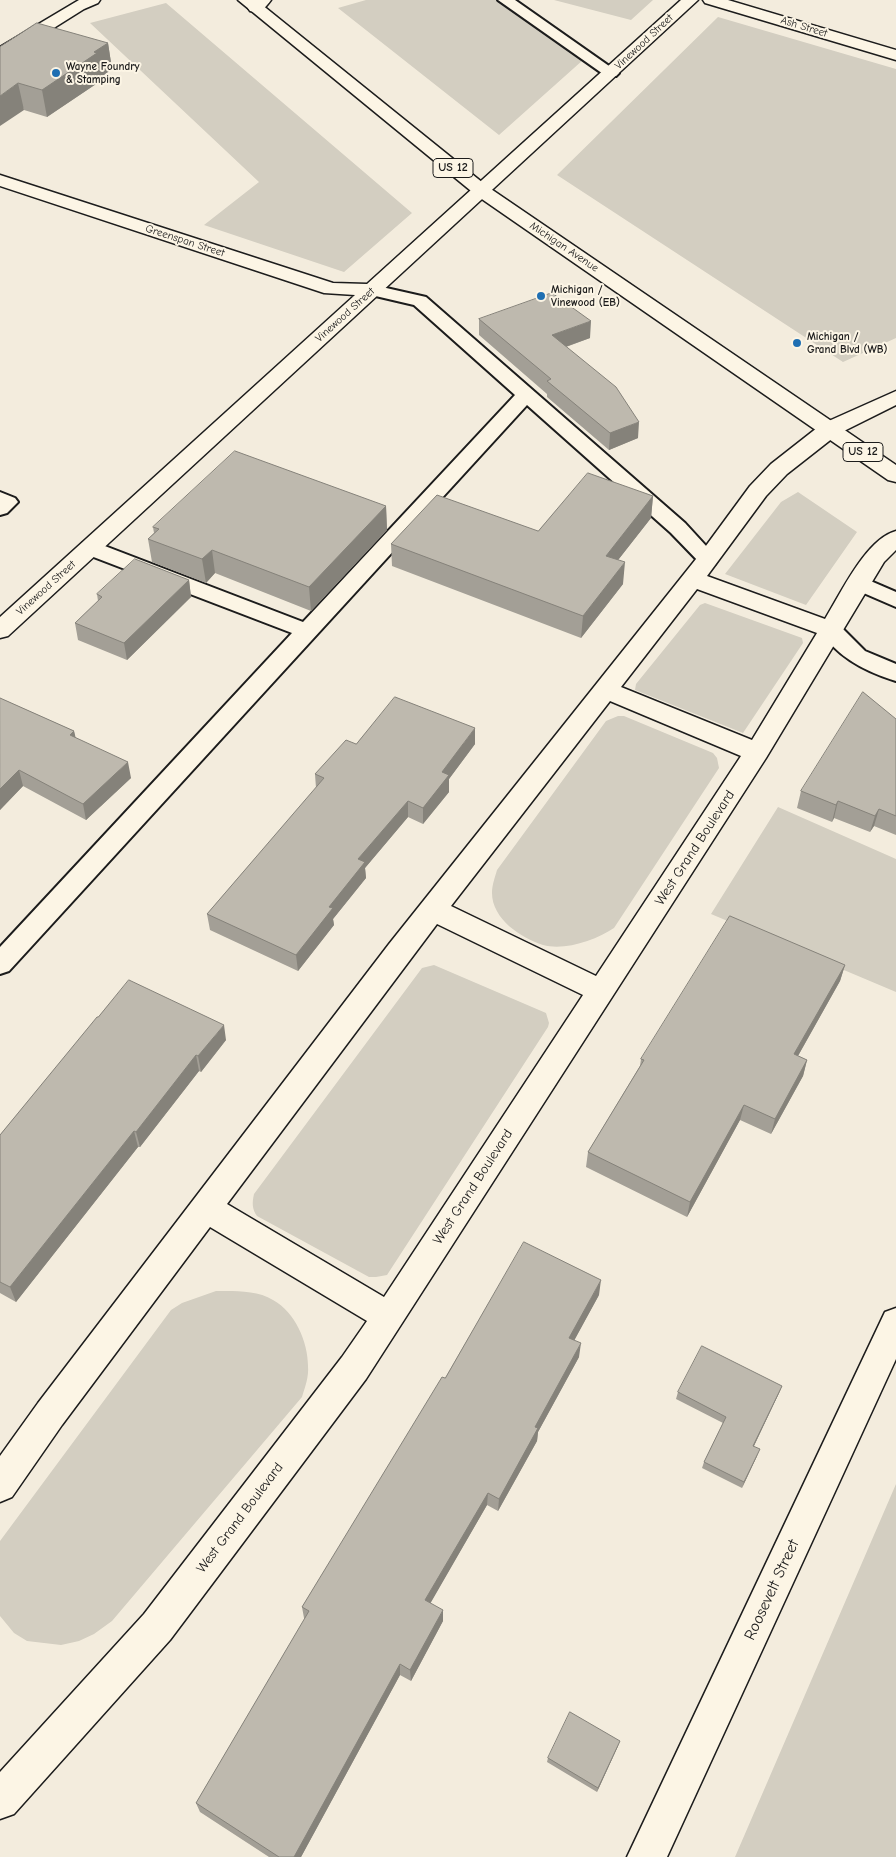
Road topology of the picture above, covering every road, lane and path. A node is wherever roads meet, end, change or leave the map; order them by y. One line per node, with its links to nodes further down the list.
1 (92, 0): 6 (street)
2 (505, 0): 8 (lane)
3 (690, 0): 8 (street, Vinewood Street)
4 (711, 0): 7 (street, Ash Street)
5 (255, 3): 10 (street, Michigan Avenue / US 12)
6 (0, 54)
7 (896, 55)
8 (611, 73): 10 (street, Vinewood Street)
9 (0, 180): 11 (street, Greenspan Street)
10 (482, 191): 11 (street, Vinewood Street); 14 (street, Michigan Avenue / US 12)
11 (373, 290): 12 (lane); 19 (street, Vinewood Street)
12 (526, 394): 20 (lane); 25 (lane)
13 (896, 397): 14 (street)
14 (830, 429): 15 (street, Michigan Avenue / US 12); 20 (street)
15 (896, 475)
16 (0, 498): 17 (lane)
17 (0, 509)
18 (896, 538): 21 (street, West Grand Boulevard)
19 (90, 548): 23 (street, Vinewood Street); 25 (lane)
20 (700, 569): 24 (street); 27 (street)
21 (859, 584): 22 (lane); 24 (street, West Grand Boulevard)
22 (896, 600)
23 (0, 630)
24 (831, 630): 26 (lane); 28 (street, West Grand Boulevard)
25 (308, 631): 30 (lane)
26 (896, 673)
27 (605, 690): 28 (street); 29 (street)
28 (757, 752): 31 (street, West Grand Boulevard)
29 (432, 909): 31 (street); 32 (street)
30 (0, 964)
31 (601, 991): 33 (street, West Grand Boulevard)
32 (206, 1208): 33 (street); 35 (street)
33 (389, 1317): 36 (street, West Grand Boulevard)
34 (896, 1323): 37 (street, Roosevelt Street)
35 (0, 1485)
36 (0, 1800)
37 (647, 1857)

